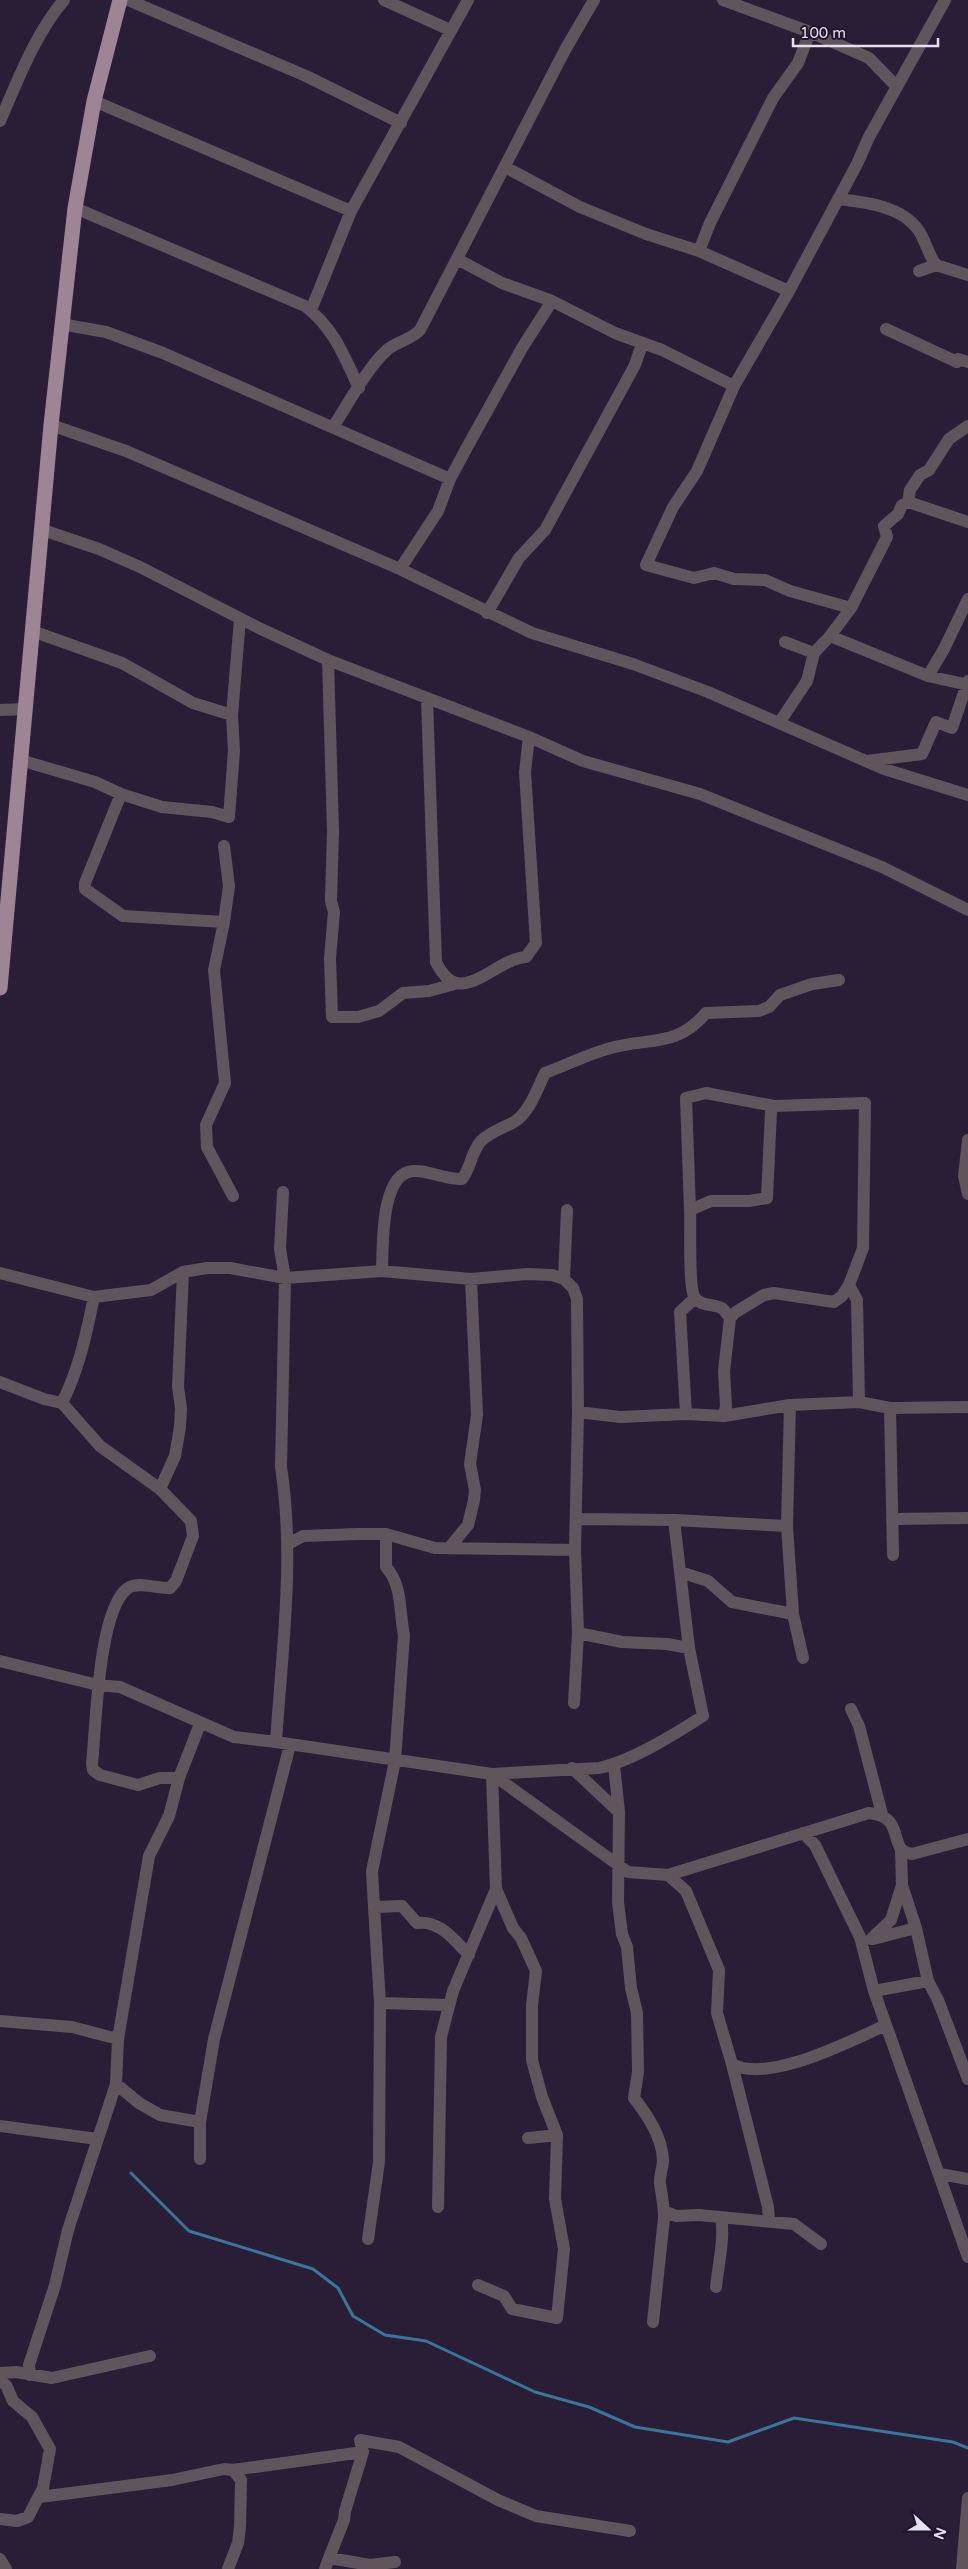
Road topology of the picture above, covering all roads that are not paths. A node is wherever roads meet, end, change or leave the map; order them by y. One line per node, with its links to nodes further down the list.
1 (64, 0): 13 (street)
2 (120, 0): 12 (main road)
3 (128, 0): 14 (street)
4 (384, 0): 9 (street)
5 (468, 0): 9 (street)
6 (594, 0): 15 (street)
7 (723, 0): 10 (street)
8 (945, 0): 11 (street)
9 (450, 30): 14 (street)
10 (810, 32): 11 (street); 19 (street)
11 (897, 87): 16 (street)
12 (94, 101): 17 (main road); 18 (street)
13 (0, 121)
14 (401, 123): 18 (street)
15 (505, 167): 19 (street); 20 (street)
16 (838, 199): 21 (street); 24 (street)
17 (75, 208): 26 (street); 27 (main road)
18 (351, 211): 26 (street)
19 (699, 251): 24 (street)
20 (457, 259): 25 (street); 32 (street)
21 (936, 265): 22 (street); 23 (street)
22 (919, 271)
23 (968, 274)
24 (789, 291): 31 (street)
25 (552, 301): 29 (street); 36 (street)
26 (311, 310): 32 (street)
27 (61, 324): 33 (main road); 35 (street)
28 (886, 329): 30 (street)
29 (642, 344): 31 (street); 43 (street)
30 (968, 362)
31 (734, 386): 42 (street)
32 (359, 388): 35 (street)
33 (51, 424): 39 (main road); 40 (street)
34 (968, 426): 37 (street)
35 (333, 427): 36 (street)
36 (450, 479): 40 (street)
37 (908, 502): 38 (street); 42 (street)
38 (968, 522)
39 (43, 530): 44 (street); 45 (main road)
40 (400, 570): 43 (street)
41 (968, 600): 50 (street)
42 (851, 608): 46 (street)
43 (486, 613): 56 (street)
44 (240, 619): 49 (street); 55 (street)
45 (32, 631): 53 (main road); 55 (street)
46 (830, 636): 48 (street); 50 (street)
47 (785, 642): 48 (street)
48 (814, 653): 56 (street)
49 (328, 660): 52 (street); 67 (street)
50 (928, 676): 51 (street)
51 (968, 684): 59 (street)
52 (427, 699): 57 (street); 67 (street)
53 (25, 709): 54 (street); 58 (main road)
54 (0, 710)
55 (232, 715): 60 (street)
56 (778, 723): 59 (street)
57 (529, 737): 63 (street); 67 (street)
58 (20, 760): 60 (street); 65 (main road)
59 (867, 761): 61 (street)
60 (121, 794): 64 (street)
61 (968, 795)
62 (224, 846): 64 (street)
63 (968, 910)
64 (224, 922): 73 (street)
65 (1, 964): 68 (main road)
66 (839, 980): 76 (street)
67 (458, 983)
68 (0, 988)
69 (774, 1106): 75 (street); 75 (street); 82 (street)
70 (968, 1140): 72 (street)
71 (283, 1192): 79 (street)
72 (968, 1194)
73 (233, 1196)
74 (567, 1210): 81 (street)
75 (690, 1210): 84 (street)
76 (382, 1271): 79 (street); 80 (street)
77 (183, 1272): 79 (street); 83 (street); 95 (street)
78 (0, 1273): 83 (street)
79 (285, 1278): 102 (street)
80 (471, 1279): 81 (street); 103 (street)
81 (564, 1279): 92 (street)
82 (849, 1285): 85 (street); 87 (street)
83 (94, 1297): 88 (street)
84 (695, 1298): 85 (street); 93 (street)
85 (730, 1318): 94 (street)
86 (0, 1382): 88 (street)
87 (858, 1402): 89 (street); 91 (street)
88 (62, 1403): 95 (street)
89 (790, 1405): 94 (street); 100 (street)
90 (968, 1407): 91 (street)
91 (890, 1408): 98 (street)
92 (578, 1412): 93 (street); 97 (street)
93 (686, 1414): 94 (street)
94 (724, 1416)
95 (160, 1489): 112 (street)
96 (968, 1518): 98 (street)
97 (576, 1519): 99 (street); 104 (street)
98 (892, 1519): 105 (street)
99 (674, 1520): 100 (street); 106 (street)
100 (787, 1526): 107 (street)
101 (386, 1534): 102 (street); 103 (street); 118 (street)
102 (288, 1544): 116 (street)
103 (449, 1548): 104 (street)
104 (575, 1550): 108 (street)
105 (893, 1555)
106 (680, 1572): 107 (street); 109 (street)
107 (793, 1614): 110 (street)
108 (578, 1633): 109 (street); 113 (street)
109 (688, 1648): 119 (street)
110 (802, 1658)
111 (0, 1661): 112 (street)
112 (98, 1685): 115 (street); 122 (street)
113 (574, 1703)
114 (851, 1709): 124 (street)
115 (200, 1724): 116 (street); 122 (street)
116 (276, 1742): 117 (street)
117 (290, 1745): 118 (street); 149 (street)
118 (395, 1761): 121 (street); 135 (street)
119 (614, 1765): 120 (street); 123 (street)
120 (572, 1768): 121 (street); 123 (street)
121 (492, 1774): 130 (street); 134 (street)
122 (179, 1778): 145 (street)
123 (619, 1812): 130 (street)
124 (882, 1814): 125 (street); 129 (street)
125 (817, 1829): 126 (street); 128 (street)
126 (803, 1833): 128 (street); 132 (street)
127 (968, 1839): 129 (street)
128 (815, 1845): 137 (street)
129 (901, 1850): 133 (street)
130 (617, 1863): 131 (street)
131 (623, 1874): 132 (street); 158 (street)
132 (668, 1875): 146 (street)
133 (902, 1886): 136 (street); 137 (street)
134 (496, 1889): 138 (street); 151 (street)
135 (374, 1907): 138 (street); 141 (street)
136 (916, 1928): 137 (street); 139 (street)
137 (866, 1938): 140 (street)
138 (469, 1954): 142 (street)
139 (928, 1980): 140 (street); 147 (street)
140 (874, 1991): 144 (street)
141 (380, 2003): 142 (street); 161 (street)
142 (449, 2005): 157 (street)
143 (0, 2020): 145 (street)
144 (886, 2025): 146 (street); 155 (street)
145 (118, 2039): 148 (street)
146 (732, 2064): 160 (street)
147 (968, 2079)
148 (116, 2084): 149 (street); 153 (street)
149 (200, 2122): 154 (street)
150 (0, 2126): 153 (street)
151 (557, 2134): 152 (street); 164 (street)
152 (528, 2138)
153 (97, 2139): 169 (street)
154 (200, 2159)
155 (940, 2174): 156 (street); 163 (street)
156 (968, 2179)
157 (438, 2207)
158 (664, 2218): 159 (street); 166 (street)
159 (721, 2218): 160 (street); 165 (street)
160 (769, 2221): 162 (street)
161 (368, 2239)
162 (822, 2244)
163 (968, 2257)
164 (478, 2285)
165 (716, 2287)
166 (653, 2322)
167 (150, 2356): 169 (street)
168 (0, 2373): 169 (street)
169 (30, 2375)
170 (0, 2381): 173 (street)
171 (363, 2452): 172 (street); 176 (street); 179 (street)
172 (233, 2470): 173 (street); 181 (street)
173 (40, 2497): 175 (street)
174 (968, 2498): 182 (street)
175 (0, 2519)
176 (630, 2531)
177 (0, 2559): 180 (street)
178 (395, 2562): 179 (street)
179 (327, 2564)
180 (6, 2569)
181 (228, 2569)
182 (962, 2569)

